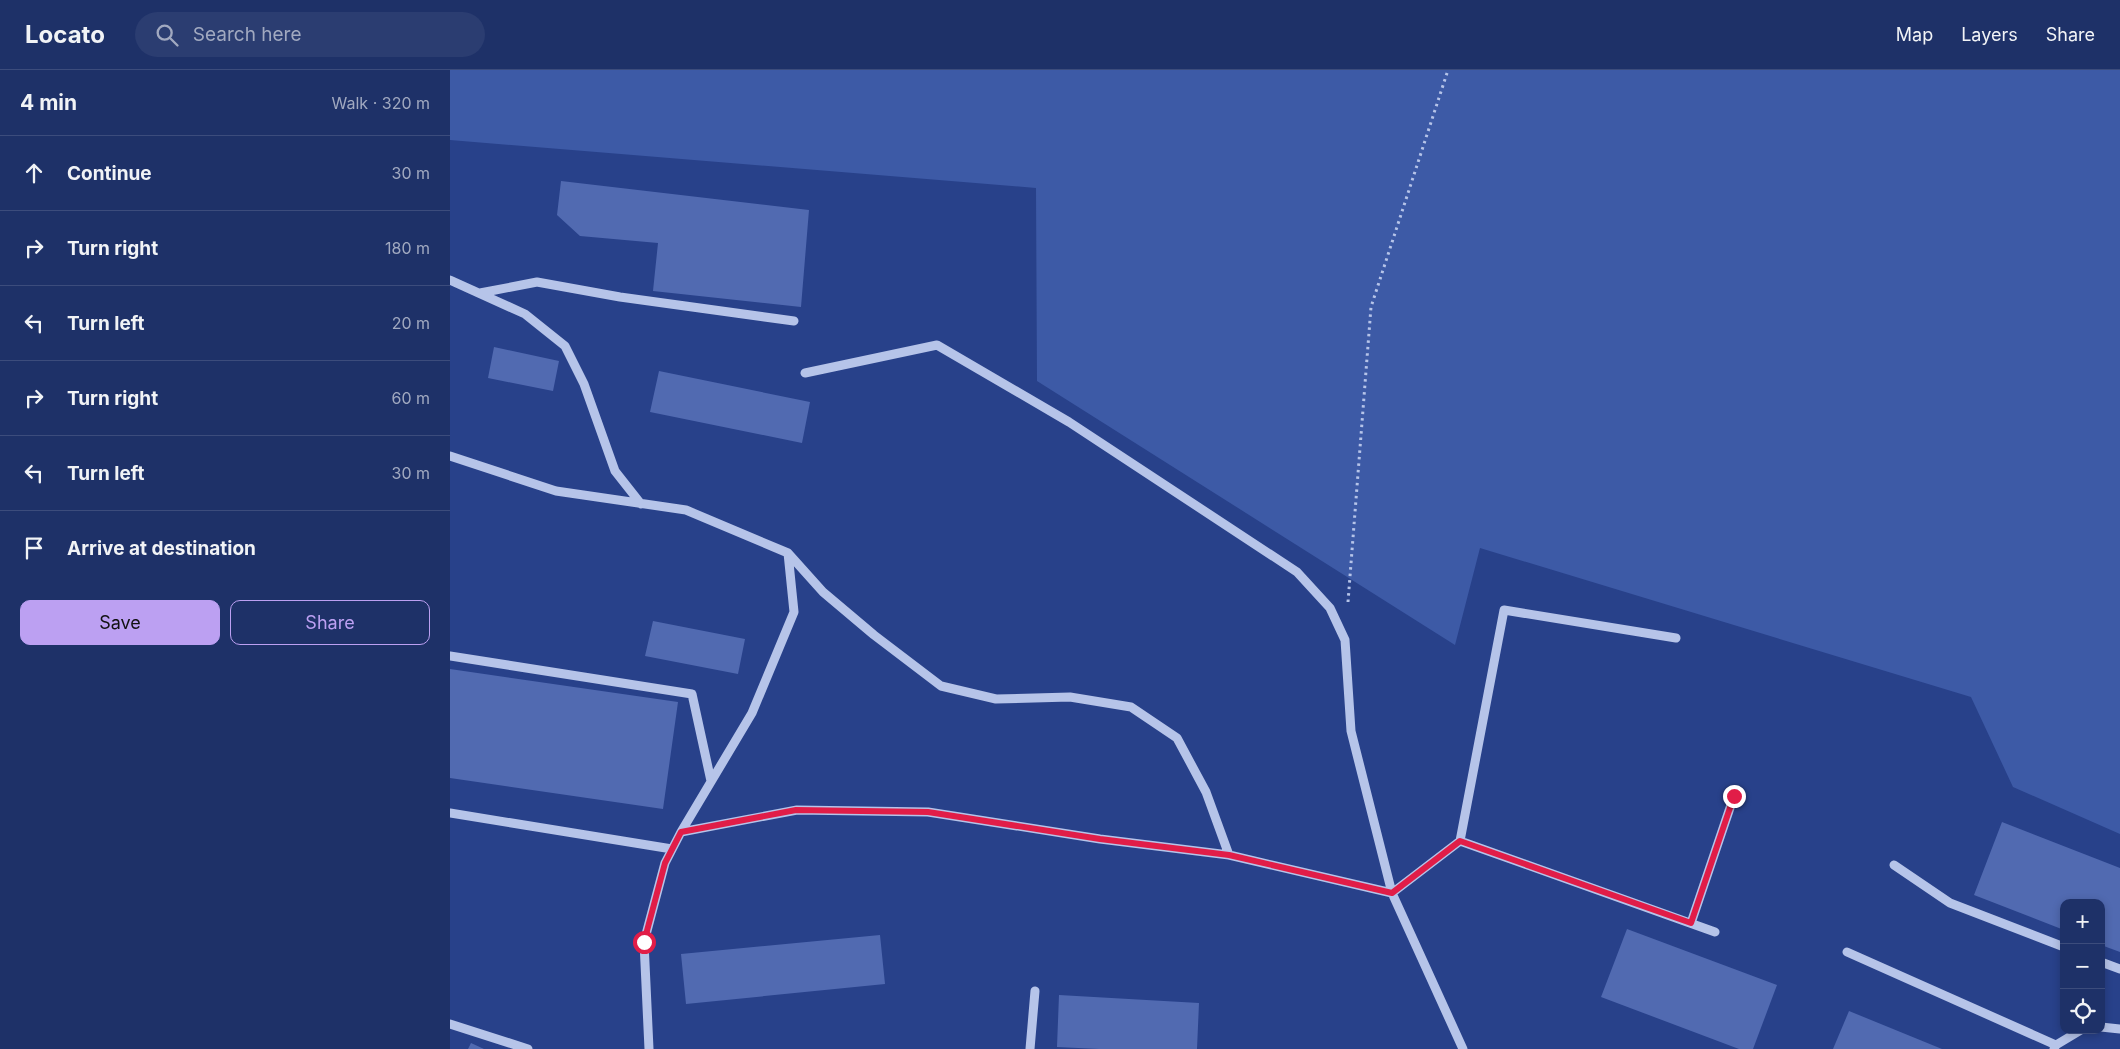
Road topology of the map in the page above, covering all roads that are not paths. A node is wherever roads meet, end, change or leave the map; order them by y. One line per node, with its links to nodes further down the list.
1 (450, 280): 2 (lane)
2 (480, 293): 3 (lane); 6 (lane)
3 (794, 321)
4 (805, 373): 18 (lane)
5 (450, 456): 6 (lane)
6 (640, 504): 7 (lane)
7 (788, 552): 10 (lane); 16 (lane)
8 (1676, 638): 14 (lane)
9 (450, 656): 10 (lane)
10 (711, 781): 13 (lane)
11 (1734, 796): 19 (lane)
12 (450, 813): 15 (lane)
13 (681, 832): 15 (lane); 16 (lane)
14 (1460, 841): 18 (lane); 19 (lane)
15 (672, 849): 32 (lane)
16 (1229, 855): 18 (lane)
17 (1894, 865): 21 (lane)
18 (1392, 893): 34 (lane)
19 (1691, 923): 20 (lane)
20 (1715, 932)
21 (2060, 945)
22 (1847, 952): 30 (lane)
23 (2105, 963): 24 (lane)
24 (2120, 969)
25 (1035, 990): 33 (lane)
26 (450, 1024): 31 (lane)
27 (2105, 1028): 28 (lane)
28 (2120, 1029)
29 (2075, 1034): 30 (lane)
30 (2055, 1047)
31 (528, 1049)
32 (649, 1049)
33 (1030, 1049)
34 (1463, 1049)

